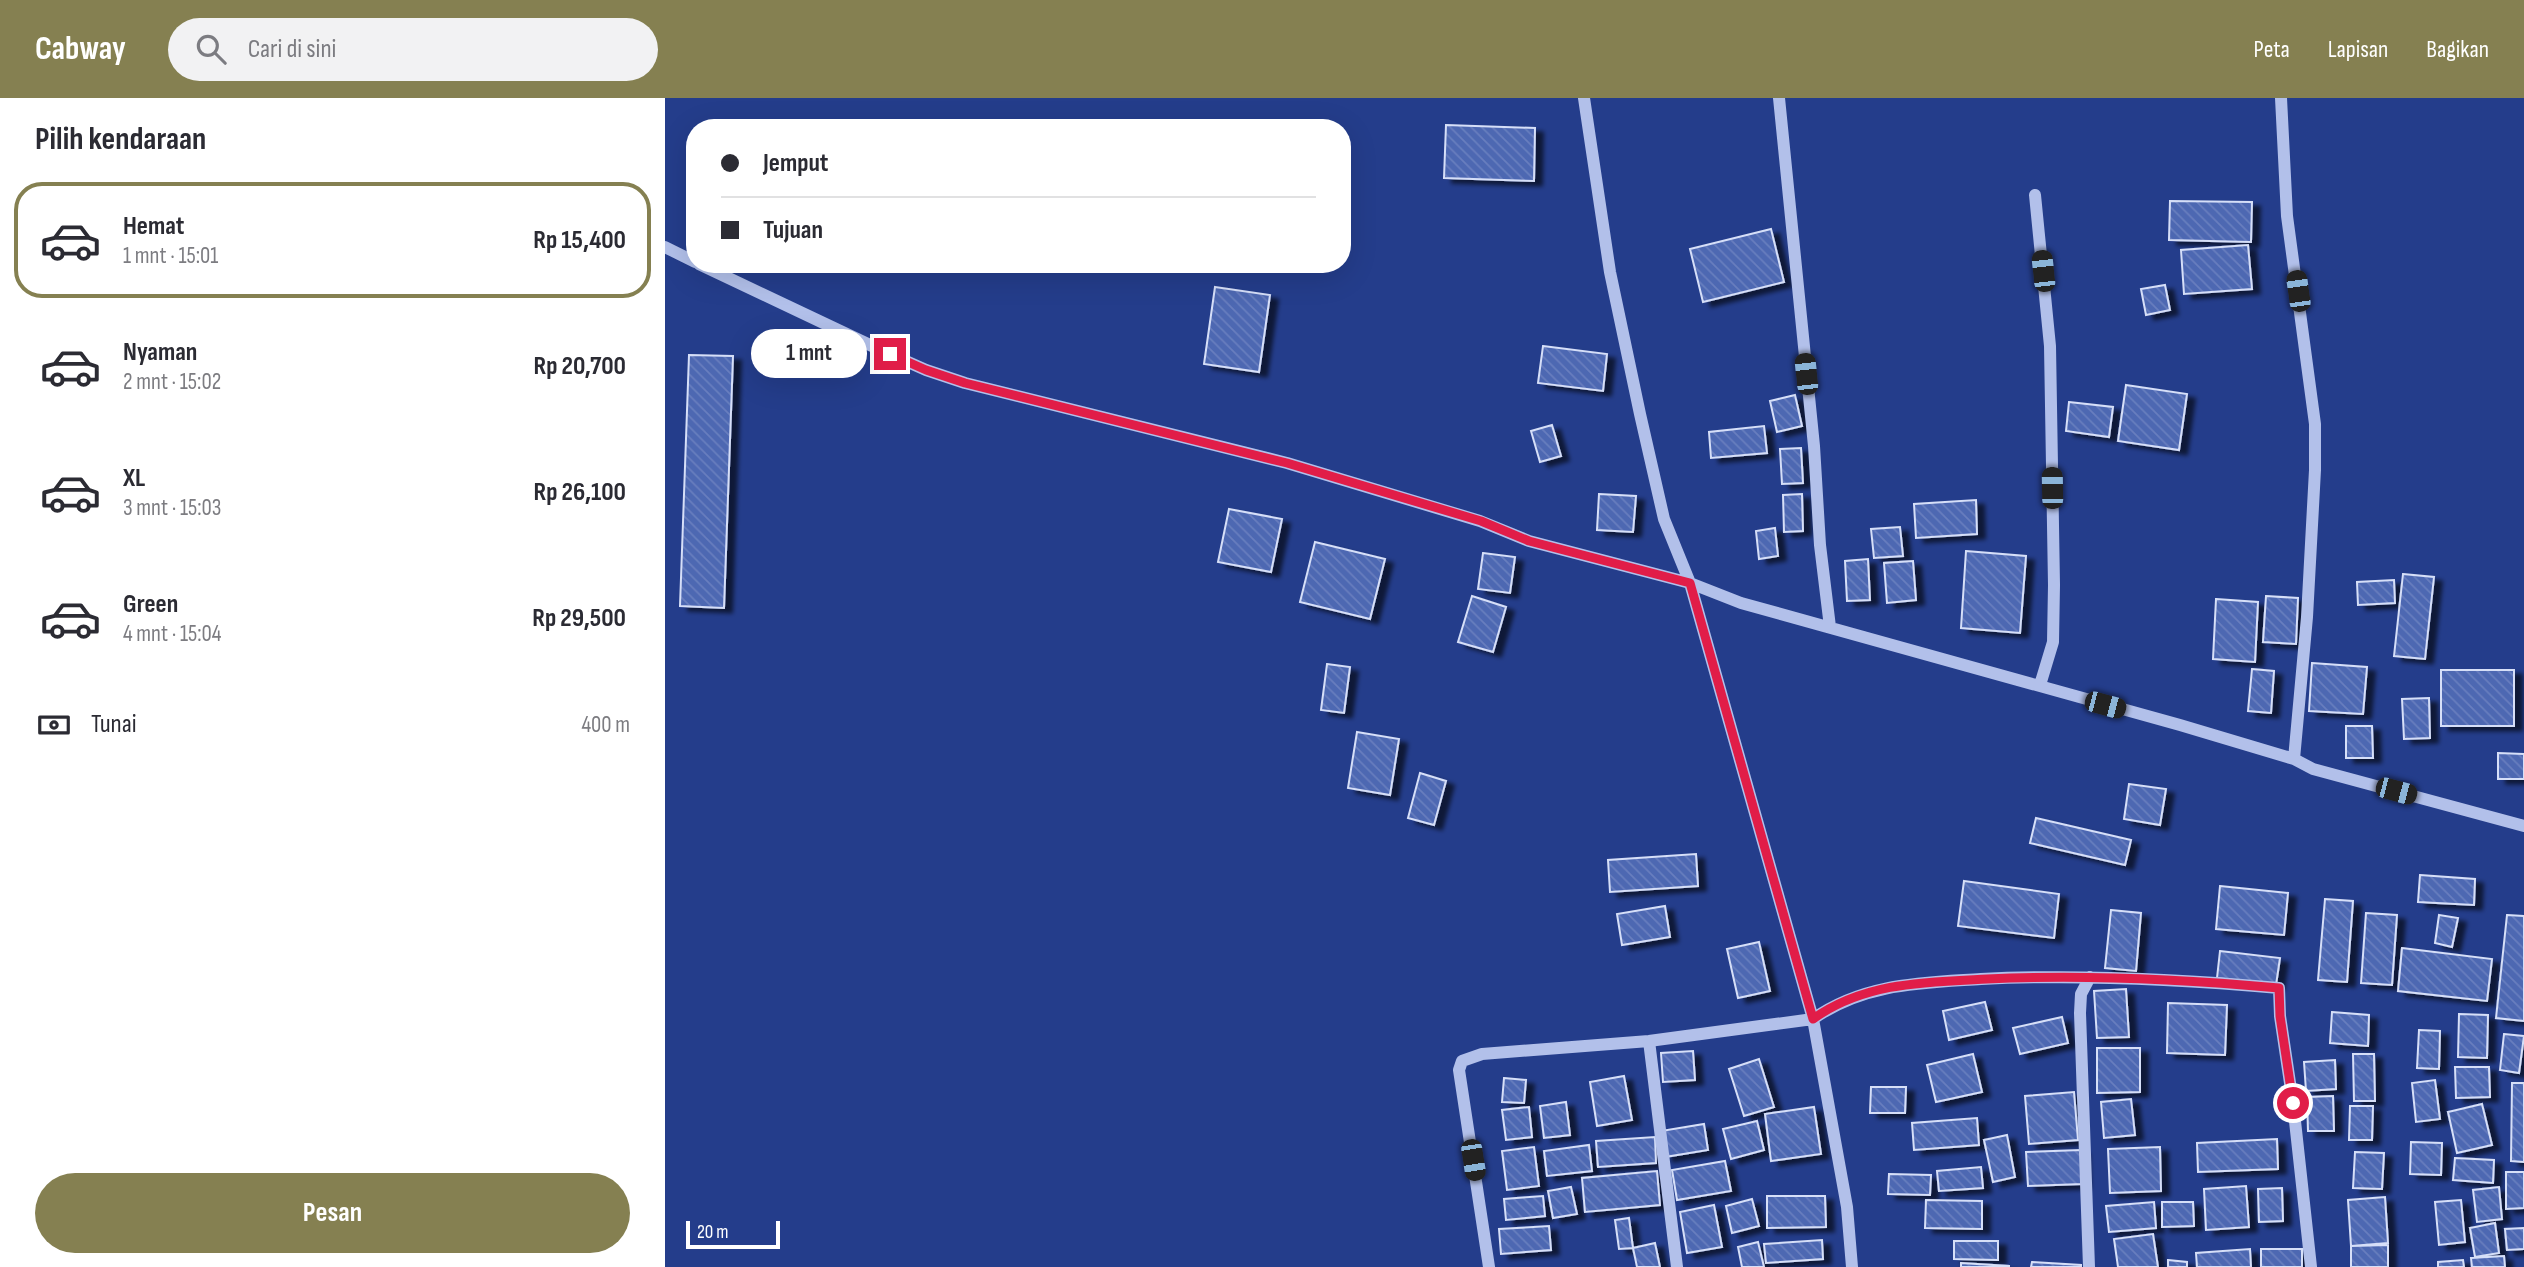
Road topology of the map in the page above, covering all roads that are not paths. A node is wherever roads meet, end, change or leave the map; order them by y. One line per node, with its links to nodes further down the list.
1 (1584, 98): 8 (street)
2 (1779, 98): 9 (street)
3 (2281, 98): 11 (street)
4 (2035, 195): 10 (street)
5 (665, 247): 6 (street)
6 (686, 258)
7 (718, 273): 8 (street)
8 (1690, 583): 9 (street); 14 (street)
9 (1830, 627): 10 (street)
10 (2040, 685): 11 (street)
11 (2294, 759): 12 (street)
12 (2524, 826)
13 (2090, 977): 14 (street); 19 (street); 20 (street)
14 (1813, 1019): 15 (street); 18 (street)
15 (1649, 1041): 16 (street); 17 (street)
16 (1489, 1267)
17 (1677, 1267)
18 (1851, 1267)
19 (2089, 1267)
20 (2311, 1267)

